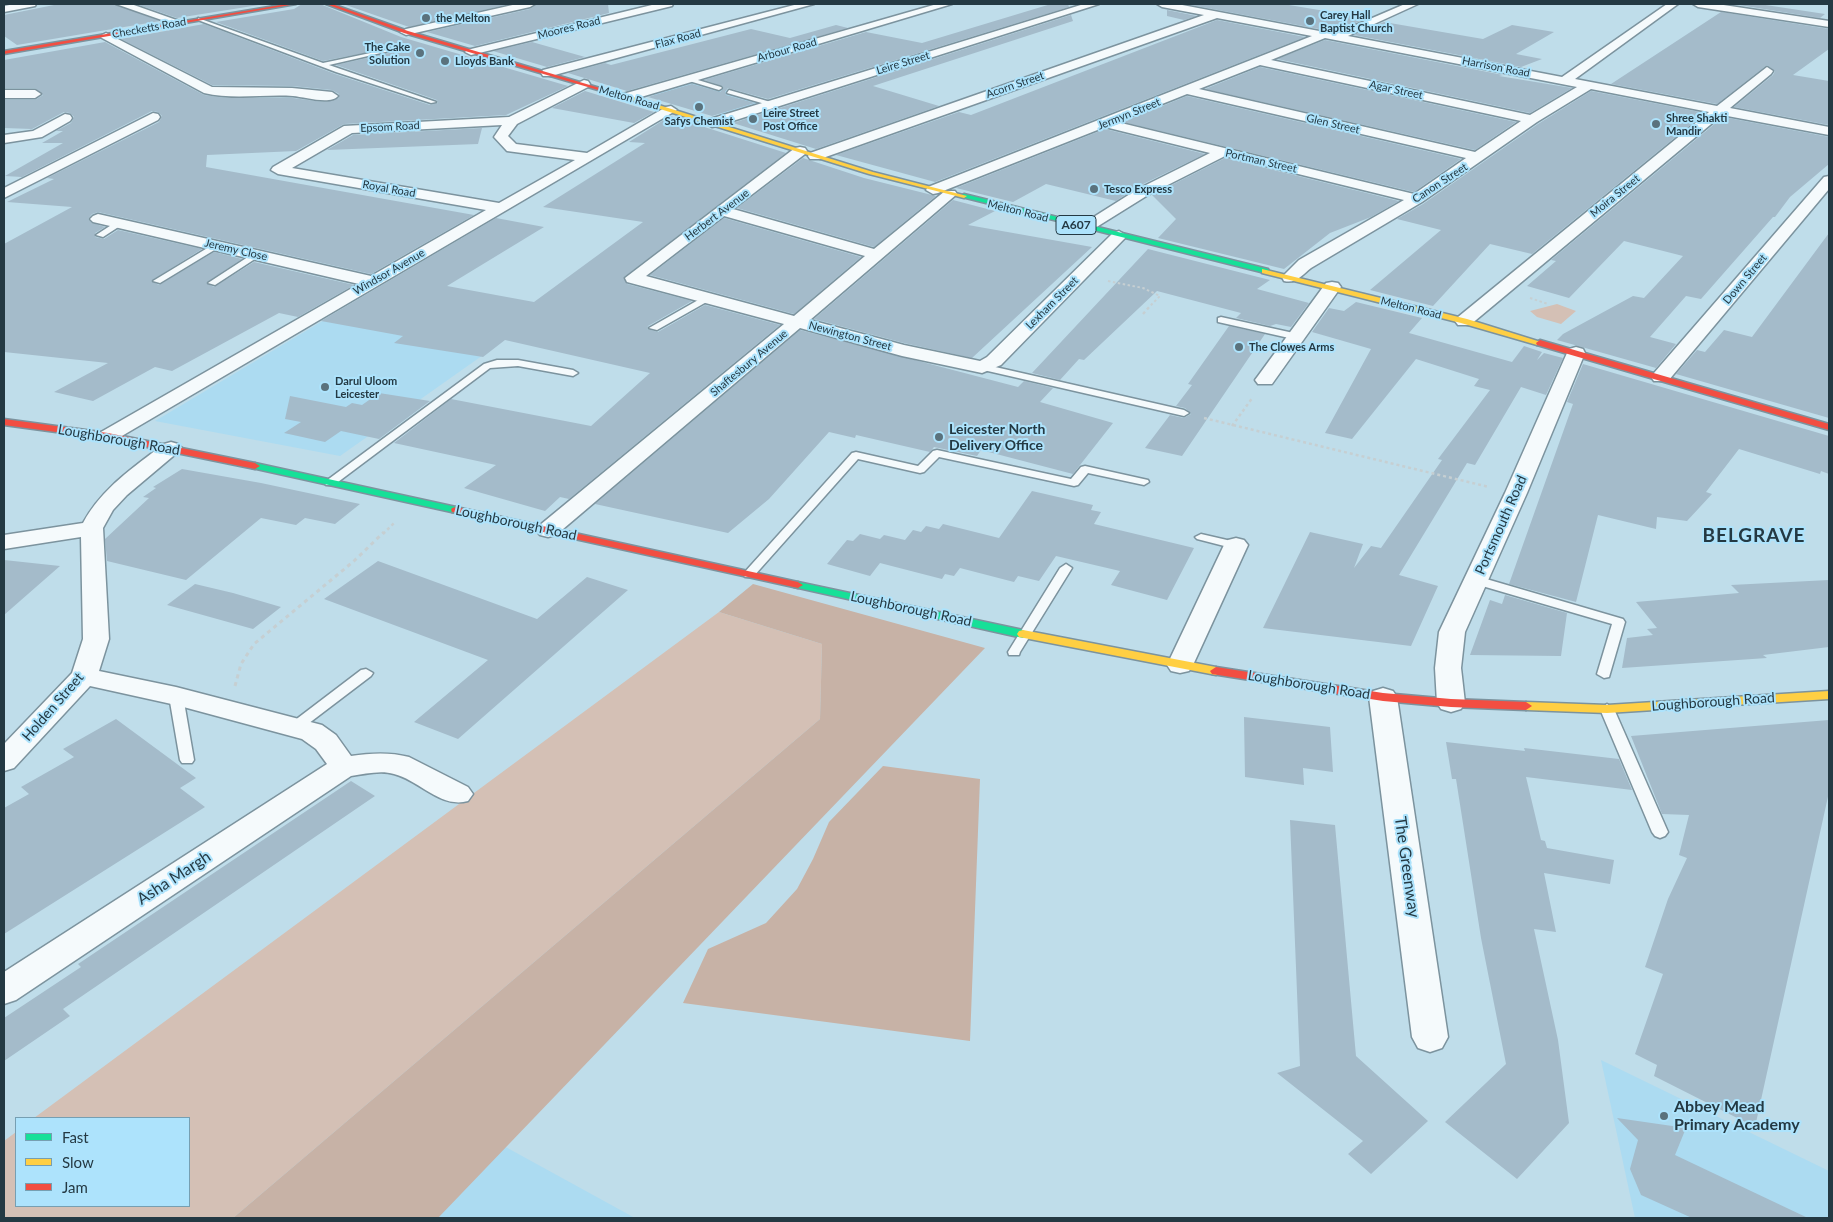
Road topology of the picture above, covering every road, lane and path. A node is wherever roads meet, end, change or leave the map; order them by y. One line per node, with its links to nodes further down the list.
1 (31, 4): 14 (street)
2 (121, 4): 17 (street)
3 (294, 4): 16 (main road, Checketts Road)
4 (328, 4): 19 (main road, Melton Road / A607)
5 (530, 4): 19 (street)
6 (668, 4): 23 (street, Moores Road)
7 (809, 4): 28 (street, Flax Road)
8 (947, 4): 29 (street, Arbour Road)
9 (1094, 4): 43 (street, Leire Street)
10 (1165, 4): 15 (street, Harrison Road)
11 (1413, 4): 21 (street, Jermyn Street)
12 (1673, 4): 30 (street)
13 (1698, 4): 18 (street)
14 (4, 9)
15 (1215, 15): 21 (street, Harrison Road); 55 (street, Acorn Street)
16 (200, 19): 17 (main road, Checketts Road); 26 (lane)
17 (180, 23): 20 (main road, Checketts Road)
18 (1829, 24)
19 (406, 32): 23 (main road, Melton Road / A607)
20 (106, 36): 24 (main road, Checketts Road); 36 (street)
21 (1330, 36): 25 (street, Jermyn Street); 30 (street, Harrison Road)
22 (392, 49): 26 (lane)
23 (471, 52): 28 (main road, Melton Road / A607)
24 (4, 53)
25 (1260, 60): 35 (street, Jermyn Street); 48 (street, Agar Street)
26 (323, 65): 42 (lane)
27 (1767, 70): 45 (street, Moira Street)
28 (547, 73): 31 (main road, Melton Road / A607)
29 (688, 79): 34 (lane); 41 (street, Arbour Road)
30 (1565, 80): 33 (street, Harrison Road)
31 (584, 84): 41 (main road, Melton Road / A607); 49 (street)
32 (267, 85): 36 (street)
33 (1589, 85): 45 (street, Harrison Road); 48 (street, Canon Street)
34 (719, 88)
35 (1187, 90): 51 (street, Jermyn Street); 57 (street, Glen Street)
36 (231, 92): 40 (street)
37 (729, 92): 43 (lane)
38 (4, 94): 39 (street)
39 (35, 94)
40 (332, 96)
41 (627, 97): 44 (main road, Melton Road / A607)
42 (433, 102)
43 (772, 104): 50 (street, Leire Street)
44 (671, 110): 50 (main road, Melton Road / A607); 56 (street, Windsor Avenue)
45 (1721, 110): 52 (street, Harrison Road); 81 (street, Moira Street)
46 (153, 117): 61 (street)
47 (65, 118): 53 (street)
48 (1532, 119): 57 (street, Canon Street)
49 (512, 121): 56 (street); 58 (street, Epsom Road)
50 (712, 123): 55 (main road, Melton Road / A607)
51 (1106, 123): 54 (street, Portman Street); 60 (street, Jermyn Street)
52 (1829, 131)
53 (4, 139)
54 (1222, 152): 62 (street, Portman Street); 66 (street)
55 (808, 153): 60 (main road, Melton Road / A607); 64 (street, Herbert Avenue)
56 (586, 157): 63 (street, Windsor Avenue)
57 (1478, 158): 62 (street, Canon Street)
58 (278, 170): 63 (street, Royal Road)
59 (1829, 180): 88 (street, Down Street)
60 (942, 192): 66 (main road, Melton Road / A607); 70 (street, Shaftesbury Avenue)
61 (4, 194)
62 (1417, 199): 73 (street, Canon Street)
63 (499, 208): 75 (street, Windsor Avenue)
64 (722, 211): 70 (street); 72 (street, Herbert Avenue)
65 (99, 227): 68 (street, Jeremy Close)
66 (1087, 228): 67 (main road, Melton Road / A607)
67 (1119, 236): 71 (street, Lexham Street); 73 (main road, Melton Road / A607)
68 (217, 246): 69 (street, Jeremy Close); 74 (lane)
69 (257, 255): 75 (street, Jeremy Close); 76 (lane)
70 (878, 255): 82 (street, Shaftesbury Avenue)
71 (1081, 275): 79 (path); 86 (street, Lexham Street)
72 (632, 278): 78 (street, Newington Street)
73 (1290, 278): 77 (main road, Melton Road / A607)
74 (157, 281)
75 (373, 282): 94 (street, Windsor Avenue)
76 (212, 283)
77 (1332, 287): 81 (main road, Melton Road / A607); 84 (street)
78 (707, 298): 82 (street, Newington Street); 83 (lane)
79 (1143, 314)
80 (1221, 320): 84 (lane)
81 (1464, 321): 85 (main road, Melton Road / A607)
82 (797, 323): 86 (street, Newington Street); 101 (street, Shaftesbury Avenue)
83 (654, 328)
84 (1298, 337): 89 (street)
85 (1576, 353): 88 (main road, Melton Road / A607); 98 (street, Portsmouth Road)
86 (982, 366): 90 (lane)
87 (573, 373): 97 (lane)
88 (1661, 378): 93 (main road, Melton Road / A607)
89 (1265, 380): 92 (path)
90 (1184, 413): 92 (path)
91 (4, 422): 94 (main road, Loughborough Road)
92 (1232, 426): 98 (path)
93 (1829, 427)
94 (108, 436): 95 (main road, Loughborough Road)
95 (171, 448): 97 (main road, Loughborough Road); 100 (street)
96 (1144, 482): 106 (lane)
97 (330, 483): 99 (main road, Loughborough Road)
98 (1516, 493): 107 (street, Portsmouth Road)
99 (418, 502): 101 (main road, Loughborough Road); 118 (path)
100 (92, 528): 103 (street); 113 (street, Holden Street)
101 (548, 530): 106 (main road, Loughborough Road)
102 (1201, 538): 104 (lane)
103 (4, 542)
104 (1236, 545): 110 (street)
105 (1066, 568): 108 (lane)
106 (748, 574): 108 (main road, Loughborough Road)
107 (1476, 580): 112 (lane); 117 (street, Portsmouth Road)
108 (1025, 634): 109 (lane); 110 (main road, Loughborough Road)
109 (1014, 652)
110 (1180, 665): 116 (main road, Loughborough Road)
111 (366, 673): 120 (lane)
112 (1604, 674)
113 (84, 676): 115 (street); 122 (street, Holden Street)
114 (1829, 695): 119 (main road, Loughborough Road)
115 (176, 696): 118 (street); 121 (lane)
116 (1383, 697): 117 (main road, Loughborough Road); 127 (street, The Greenway)
117 (1451, 703): 119 (main road, Loughborough Road)
118 (216, 706): 120 (street)
119 (1607, 709): 125 (lane)
120 (295, 727): 123 (street)
121 (187, 760)
122 (4, 761)
123 (344, 767): 124 (street, Asha Margh); 126 (street, Asha Margh)
124 (458, 794)
125 (1660, 832)
126 (4, 990)
127 (1430, 1037)

